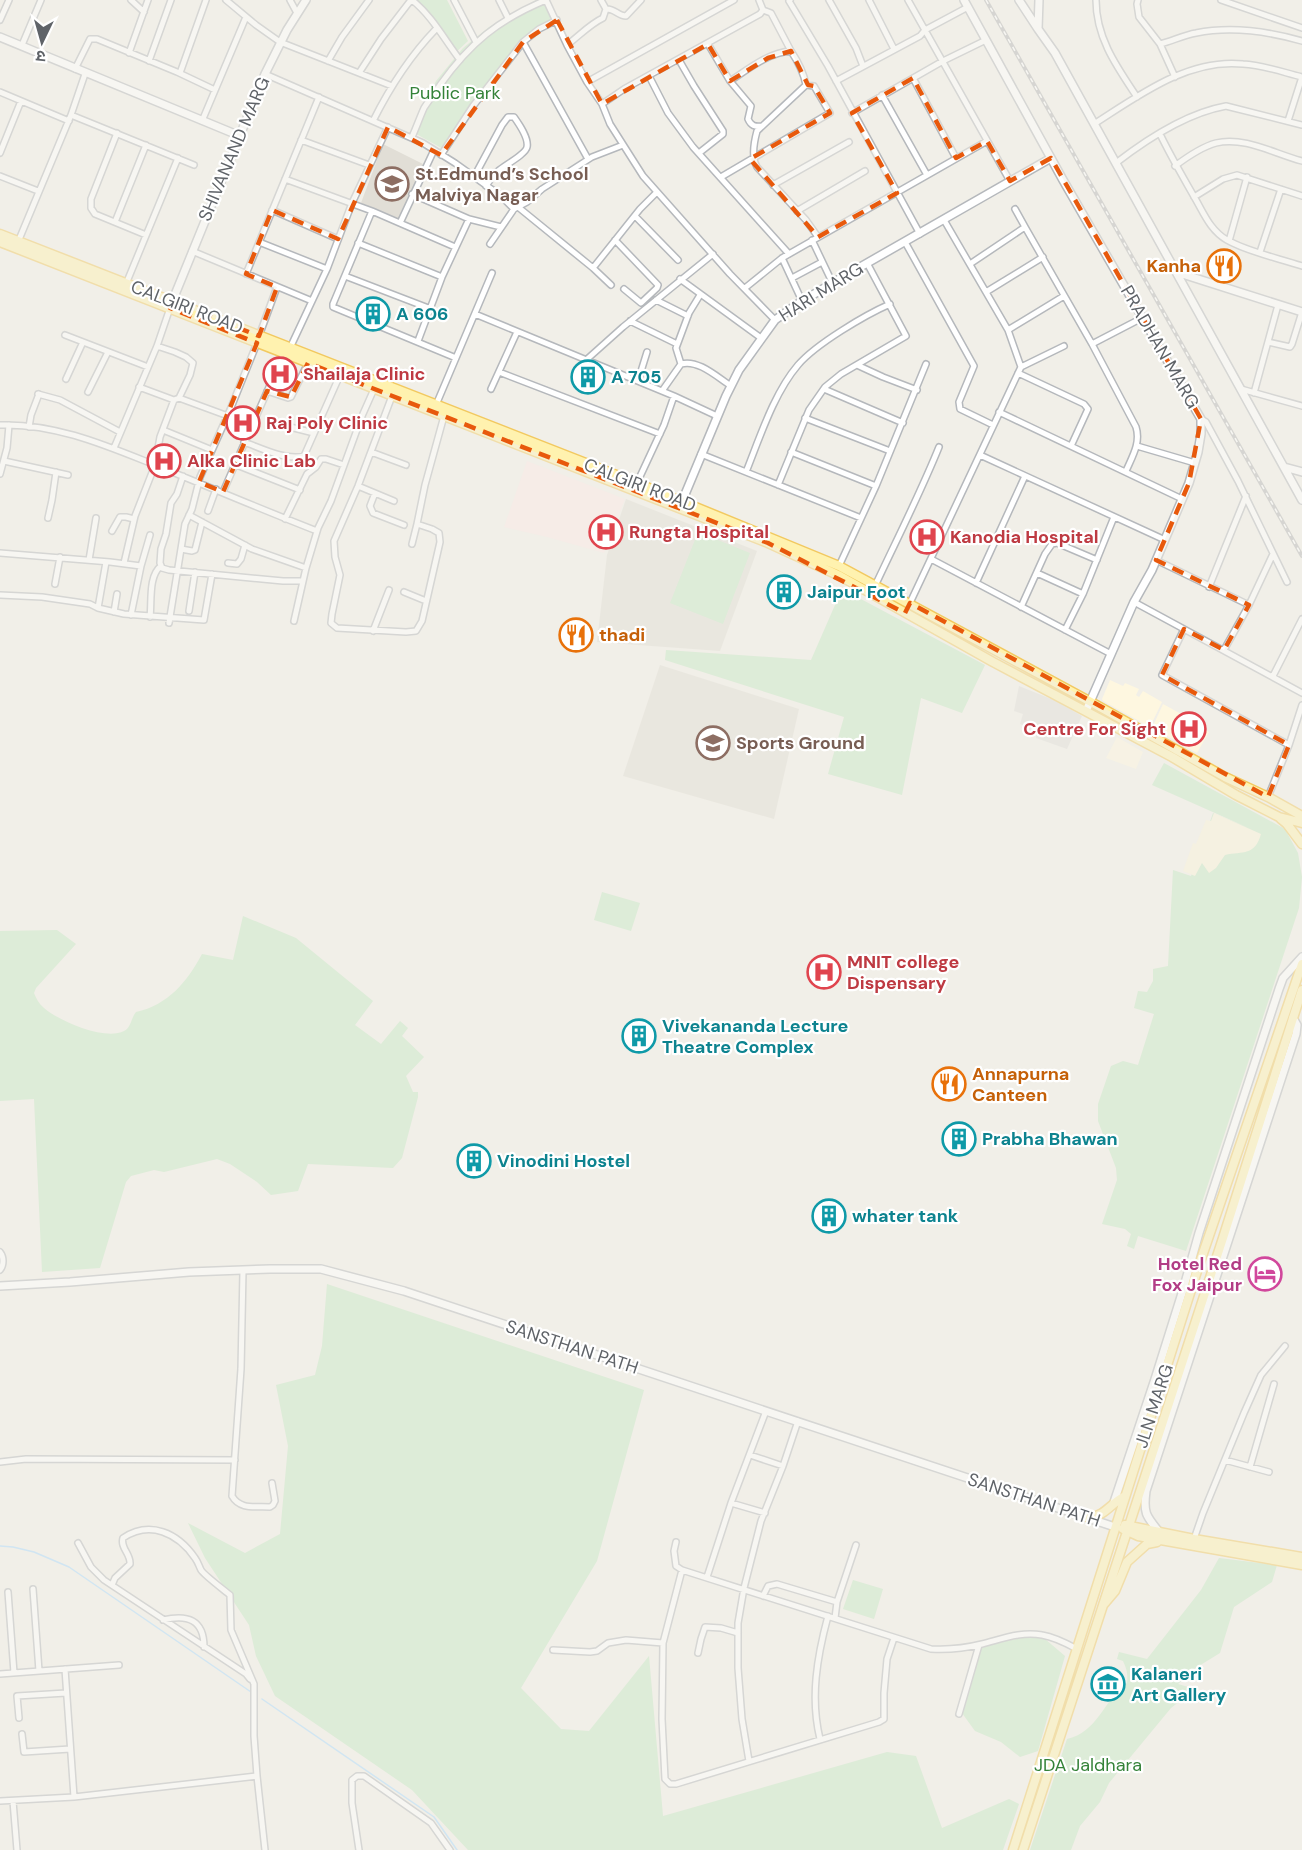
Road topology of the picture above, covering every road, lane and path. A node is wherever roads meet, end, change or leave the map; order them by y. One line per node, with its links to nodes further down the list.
1 (41, 0): 52 (street)
2 (131, 0): 34 (street)
3 (148, 0): 34 (street)
4 (171, 0): 59 (street)
5 (206, 0): 64 (street)
6 (226, 0): 36 (street)
7 (290, 0): 35 (street)
8 (306, 0): 35 (street, SHIVANAND MARG)
9 (369, 0): 61 (street)
10 (412, 0): 40 (street); 65 (street)
11 (454, 0): 48 (street)
12 (499, 0): 37 (street)
13 (546, 0): 37 (street); 39 (street)
14 (601, 0): 32 (street)
15 (715, 0): 31 (street)
16 (734, 0): 31 (street)
17 (759, 0): 33 (street)
18 (789, 0): 73 (street)
19 (829, 0): 62 (street)
20 (869, 0): 54 (street)
21 (908, 0): 43 (street)
22 (964, 0): 30 (street, PRADHAN MARG)
23 (1019, 0): 42 (street)
24 (1039, 0): 42 (street)
25 (1096, 0): 80 (street)
26 (1138, 0): 51 (street)
27 (1221, 0): 41 (street)
28 (6, 1): 38 (street)
29 (640, 1): 32 (street)
30 (968, 7): 43 (street); 45 (street, PRADHAN MARG)
31 (720, 8): 74 (street)
32 (606, 9): 53 (street)
33 (764, 10): 50 (street); 55 (street)
34 (144, 12): 56 (street)
35 (297, 13): 47 (street, SHIVANAND MARG)
36 (246, 17): 47 (street); 77 (street)
37 (508, 18): 48 (street)
38 (0, 20)
39 (557, 20): 49 (street); 53 (street)
40 (436, 28): 57 (street); 76 (street)
41 (1302, 28)
42 (1038, 29): 89 (street)
43 (925, 30): 54 (street); 60 (street)
44 (0, 37): 52 (street)
45 (986, 40): 60 (street); 109 (street, PRADHAN MARG)
46 (1302, 41): 51 (street)
47 (280, 42): 61 (street); 67 (street, SHIVANAND MARG)
48 (476, 42): 57 (street)
49 (523, 42): 105 (street); 110 (street)
50 (708, 44): 58 (street); 72 (street)
51 (1160, 44): 69 (street)
52 (22, 45): 63 (street)
53 (567, 45): 74 (street)
54 (894, 49): 62 (street)
55 (791, 51): 72 (street); 75 (street)
56 (129, 53): 59 (street); 63 (street)
57 (460, 60): 96 (street)
58 (679, 60): 68 (street); 104 (street)
59 (149, 61): 64 (street)
60 (943, 61): 71 (street); 98 (street)
61 (328, 62): 65 (street)
62 (863, 66): 73 (street)
63 (75, 69): 66 (street)
64 (180, 73): 77 (street)
65 (359, 73): 76 (street)
66 (85, 74): 85 (street); 86 (street)
67 (266, 74): 81 (street); 95 (street, SHIVANAND MARG)
68 (649, 76): 83 (street); 104 (street)
69 (1175, 77): 70 (street); 80 (street)
70 (1302, 77): 88 (street)
71 (913, 78): 79 (street); 108 (street)
72 (730, 81): 90 (street)
73 (836, 81): 84 (street)
74 (587, 82): 83 (street)
75 (806, 85): 90 (street); 106 (street)
76 (392, 86): 87 (street)
77 (215, 90): 86 (street)
78 (0, 92): 82 (street)
79 (882, 95): 84 (street); 117 (street)
80 (1137, 97): 89 (street)
81 (319, 98): 87 (street); 97 (street)
82 (21, 101): 85 (street); 103 (street)
83 (602, 104): 101 (street)
84 (852, 113): 129 (street)
85 (70, 118): 93 (street); 127 (street)
86 (202, 121): 95 (street)
87 (373, 121): 92 (street)
88 (1288, 121): 91 (street); 94 (street)
89 (1094, 123): 112 (street)
90 (764, 125): 106 (street)
91 (1302, 125)
92 (388, 127): 96 (street); 114 (street)
93 (117, 133): 100 (street); 142 (street)
94 (1160, 134): 112 (street); 115 (street)
95 (240, 136): 160 (street, SHIVANAND MARG)
96 (412, 137): 102 (street)
97 (301, 140): 114 (street); 122 (street)
98 (987, 141): 108 (street); 123 (street)
99 (849, 142): 124 (street)
100 (146, 145): 107 (street); 142 (street)
101 (623, 145): 110 (street); 128 (street)
102 (434, 150): 105 (street); 130 (street)
103 (0, 153)
104 (699, 153): 120 (street)
105 (441, 155): 119 (street)
106 (754, 157): 120 (street); 124 (street)
107 (178, 158): 113 (street); 148 (street)
108 (956, 158): 117 (street)
109 (1051, 158): 123 (street, HARI MARG); 200 (street, PRADHAN MARG)
110 (588, 159): 134 (street)
111 (1302, 161): 115 (street)
112 (1116, 163): 175 (street)
113 (194, 165)
114 (369, 165): 133 (street)
115 (1175, 166): 132 (street)
116 (865, 171): 138 (street)
117 (927, 175): 129 (street)
118 (0, 176): 127 (street)
119 (474, 177): 125 (street); 125 (street)
120 (721, 177): 163 (street)
121 (1247, 177): 126 (street); 132 (street); 152 (street)
122 (285, 179): 133 (street); 136 (street)
123 (1010, 181): 141 (street, HARI MARG)
124 (773, 185): 138 (street)
125 (486, 186): 134 (street)
126 (1281, 189): 131 (street); 161 (street)
127 (38, 191): 158 (street)
128 (657, 192): 139 (street); 162 (street)
129 (897, 193): 147 (street); 150 (street)
130 (412, 194): 140 (street); 143 (street)
131 (1302, 196)
132 (1194, 197): 152 (street)
133 (352, 203): 137 (street); 149 (street)
134 (516, 208): 144 (street); 172 (street)
135 (1015, 209): 145 (street)
136 (272, 210): 149 (street); 154 (street)
137 (372, 211): 143 (street); 156 (street)
138 (797, 211): 150 (street)
139 (634, 216): 151 (street); 167 (street)
140 (469, 219): 144 (street); 159 (street)
141 (944, 220): 147 (street, HARI MARG); 170 (street)
142 (115, 222): 148 (street)
143 (400, 223): 159 (street)
144 (501, 227): 157 (street)
145 (1025, 227): 165 (street); 170 (street)
146 (0, 234): 158 (main road, CALGIRI ROAD)
147 (920, 234): 155 (street, HARI MARG)
148 (146, 235): 181 (street)
149 (338, 238): 173 (street)
150 (815, 239): 163 (street); 168 (street)
151 (615, 240): 172 (street); 186 (street)
152 (1229, 241): 161 (street)
153 (0, 242): 158 (main road, CALGIRI ROAD)
154 (259, 242): 173 (street); 176 (street)
155 (905, 242): 169 (street, HARI MARG); 257 (street)
156 (358, 243): 177 (street); 178 (street)
157 (490, 244)
158 (17, 245): 181 (main road, CALGIRI ROAD); 194 (main road, CALGIRI ROAD)
159 (455, 248): 178 (street)
160 (192, 250): 176 (street); 194 (street, SHIVANAND MARG)
161 (1260, 252): 171 (street)
162 (713, 254): 180 (street); 185 (street)
163 (789, 254): 166 (street)
164 (1302, 256): 171 (street)
165 (1042, 257): 187 (street); 189 (street)
166 (782, 258): 179 (street); 185 (street)
167 (678, 260)
168 (822, 262): 179 (street); 182 (street)
169 (867, 263): 182 (street, HARI MARG); 193 (street)
170 (970, 264): 187 (street)
171 (1301, 265)
172 (593, 268): 183 (street)
173 (327, 269): 191 (street)
174 (492, 273): 198 (street)
175 (1176, 273): 195 (street); 237 (street)
176 (246, 274): 184 (street)
177 (345, 276): 196 (street); 210 (street)
178 (442, 277): 196 (street)
179 (792, 278): 192 (street)
180 (680, 279): 188 (street); 190 (street)
181 (126, 284): 194 (main road, CALGIRI ROAD)
182 (833, 284): 192 (street, HARI MARG)
183 (611, 285)
184 (277, 287): 191 (street); 208 (street)
185 (746, 288): 201 (street)
186 (624, 289)
187 (986, 292): 203 (street)
188 (700, 295): 199 (street); 207 (street)
189 (1064, 296): 203 (street); 213 (street)
190 (656, 300): 199 (street); 202 (street)
191 (312, 301): 216 (street)
192 (802, 301): 201 (street, HARI MARG)
193 (890, 304): 224 (street); 284 (street)
194 (171, 305): 208 (main road, CALGIRI ROAD); 214 (street)
195 (1278, 305): 197 (street); 211 (street)
196 (430, 309): 210 (street)
197 (1302, 312): 206 (street)
198 (475, 315): 204 (street); 219 (street)
199 (688, 316): 212 (street)
200 (1142, 318): 213 (street); 253 (street, PRADHAN MARG)
201 (775, 320): 207 (street, HARI MARG)
202 (630, 321): 212 (street); 220 (street)
203 (1008, 330): 226 (street)
204 (517, 332): 220 (street); 227 (street)
205 (65, 334): 209 (street)
206 (1299, 335): 211 (street)
207 (761, 338): 232 (street, HARI MARG)
208 (258, 339): 216 (main road, CALGIRI ROAD); 249 (street)
209 (83, 342): 217 (street); 230 (street)
210 (418, 342): 219 (street)
211 (1268, 342): 242 (street)
212 (677, 344): 222 (street)
213 (1092, 344): 266 (street)
214 (157, 346): 225 (street); 245 (street)
215 (1064, 346): 226 (street)
216 (287, 351): 221 (main road, CALGIRI ROAD); 239 (street); 247 (main road, CALGIRI ROAD)
217 (108, 352): 225 (street); 241 (street)
218 (647, 352): 231 (street)
219 (456, 358): 247 (street)
220 (585, 361): 231 (street)
221 (308, 363): 229 (main road, CALGIRI ROAD); 239 (street)
222 (681, 364): 232 (street); 240 (street)
223 (926, 364): 238 (street)
224 (857, 365): 236 (street); 238 (street)
225 (148, 367): 233 (street)
226 (1021, 367): 228 (street)
227 (499, 372): 235 (street); 263 (street)
228 (1018, 374): 248 (street); 265 (street)
229 (340, 375): 234 (main road, CALGIRI ROAD); 262 (street)
230 (66, 379)
231 (638, 381): 240 (street)
232 (731, 386): 251 (street, HARI MARG)
233 (139, 387): 245 (street); 261 (street)
234 (374, 389): 243 (main road, CALGIRI ROAD); 279 (street)
235 (491, 389)
236 (824, 389): 252 (street); 254 (street)
237 (1241, 389): 242 (street); 281 (street)
238 (917, 390): 254 (street)
239 (267, 391): 264 (street)
240 (662, 391): 244 (street)
241 (88, 392)
242 (1254, 393): 246 (street)
243 (392, 396): 247 (main road, CALGIRI ROAD); 271 (street)
244 (674, 396): 251 (street); 263 (street)
245 (177, 399): 249 (street); 260 (street)
246 (1302, 406)
247 (434, 409): 250 (main road, CALGIRI ROAD); 291 (main road, CALGIRI ROAD)
248 (999, 412): 257 (street); 265 (street)
249 (228, 416): 269 (street)
250 (444, 416): 303 (main road, CALGIRI ROAD); 313 (street)
251 (717, 416): 273 (street, HARI MARG)
252 (805, 418): 270 (street); 272 (street)
253 (1201, 419): 276 (street, PRADHAN MARG); 299 (street)
254 (903, 423): 270 (street)
255 (9, 424): 256 (street); 258 (street); 275 (street)
256 (0, 425)
257 (993, 425): 274 (street)
258 (29, 426): 261 (street); 268 (street)
259 (286, 426): 262 (street)
260 (163, 430): 269 (street); 278 (street)
261 (120, 432): 268 (street)
262 (314, 433): 264 (street)
263 (660, 434): 291 (street)
264 (244, 442): 277 (street)
265 (1071, 446): 282 (street)
266 (1137, 446): 276 (street); 282 (street)
267 (939, 447): 344 (street)
268 (114, 448): 278 (street)
269 (213, 450): 290 (street)
270 (890, 451): 294 (street)
271 (371, 452): 280 (street); 293 (street)
272 (791, 452): 292 (street); 294 (street)
273 (701, 453): 284 (street); 303 (street, HARI MARG)
274 (980, 455): 289 (street); 326 (street)
275 (4, 461): 283 (street); 286 (street)
276 (1195, 463): 300 (street, PRADHAN MARG)
277 (234, 464): 296 (street); 297 (street)
278 (155, 465): 288 (street); 310 (street)
279 (344, 465): 296 (street); 316 (street)
280 (406, 465)
281 (1284, 467): 285 (street); 301 (street)
282 (1126, 471): 300 (street)
283 (56, 472): 287 (street); 307 (street)
284 (746, 472): 292 (street)
285 (1302, 472)
286 (0, 474)
287 (68, 475)
288 (183, 476): 290 (street); 333 (street)
289 (1025, 476): 306 (street); 343 (street)
290 (199, 482): 295 (street); 305 (street)
291 (638, 483): 303 (main road, CALGIRI ROAD)
292 (778, 485): 309 (street)
293 (358, 486): 298 (street); 367 (street)
294 (876, 486): 309 (street)
295 (216, 489): 297 (street); 304 (street)
296 (300, 490): 311 (street)
297 (223, 492): 311 (street)
298 (375, 493): 302 (street); 314 (street)
299 (1246, 496): 323 (street); 345 (street)
300 (1182, 499): 318 (street, PRADHAN MARG)
301 (1302, 500)
302 (394, 501)
303 (681, 505): 334 (main road, CALGIRI ROAD); 359 (main road, CALGIRI ROAD)
304 (208, 511)
305 (189, 514): 312 (street); 321 (street)
306 (1114, 517): 318 (street); 327 (street)
307 (48, 518)
308 (96, 518): 325 (street)
309 (861, 518): 334 (street)
310 (134, 519): 315 (street); 330 (street)
311 (285, 519): 316 (street)
312 (202, 522): 320 (street); 321 (street)
313 (417, 524): 319 (street); 351 (street)
314 (404, 525)
315 (112, 531)
316 (317, 531): 335 (street)
317 (150, 534): 332 (street)
318 (1165, 540): 328 (street, PRADHAN MARG)
319 (412, 544)
320 (244, 545): 331 (street); 335 (street)
321 (181, 549): 336 (street)
322 (0, 553): 324 (street)
323 (1273, 554): 341 (street); 354 (street)
324 (60, 557): 325 (street); 342 (street)
325 (89, 560): 329 (street)
326 (931, 560): 343 (street); 353 (street)
327 (1097, 560): 338 (street); 349 (street)
328 (1156, 560): 345 (street); 352 (street, PRADHAN MARG)
329 (106, 562): 330 (street); 356 (street)
330 (124, 563): 332 (street)
331 (228, 563)
332 (141, 566): 360 (street)
333 (161, 566): 336 (street); 361 (street)
334 (839, 566): 344 (main road, CALGIRI ROAD)
335 (306, 568): 340 (street)
336 (176, 570): 337 (street); 363 (street)
337 (195, 572): 339 (street); 357 (street)
338 (1037, 573): 349 (street); 355 (street)
339 (212, 574): 340 (street); 363 (street)
340 (303, 581): 364 (street)
341 (1287, 582)
342 (55, 584)
343 (976, 584): 355 (street)
344 (875, 586): 353 (main road, CALGIRI ROAD)
345 (1209, 587): 354 (street)
346 (389, 590): 367 (street)
347 (404, 592): 351 (street)
348 (117, 594): 358 (street)
349 (1083, 594): 366 (street)
350 (0, 595): 356 (street)
351 (426, 601): 367 (street)
352 (1134, 602): 365 (street); 369 (street, PRADHAN MARG)
353 (910, 604): 359 (street); 372 (main road, CALGIRI ROAD)
354 (1249, 605): 368 (street)
355 (1021, 607): 366 (street)
356 (98, 608): 358 (street)
357 (189, 611)
358 (114, 612): 360 (street)
359 (905, 613): 374 (main road, CALGIRI ROAD)
360 (131, 615): 361 (street)
361 (150, 617): 363 (street)
362 (1302, 619): 370 (street)
363 (169, 621)
364 (294, 621)
365 (1184, 629): 368 (street); 377 (street)
366 (1065, 630): 369 (street)
367 (373, 631)
368 (1224, 650): 370 (street)
369 (1111, 654): 372 (street, PRADHAN MARG)
370 (1273, 676): 371 (street)
371 (1302, 693)
372 (1091, 702): 374 (street, PRADHAN MARG); 375 (main road, CALGIRI ROAD)
373 (1302, 705): 377 (street)
374 (1086, 711): 376 (main road, CALGIRI ROAD)
375 (1129, 723): 376 (main road); 378 (main road, CALGIRI ROAD)
376 (1124, 731): 380 (main road, CALGIRI ROAD)
377 (1289, 746): 378 (street)
378 (1268, 797): 379 (main road, CALGIRI ROAD)
379 (1296, 816): 380 (main road); 381 (main road)
380 (1279, 817): 382 (main road)
381 (1302, 834)
382 (1302, 844)
383 (1302, 957): 397 (street)
384 (1302, 964): 397 (main road, JLN MARG)
385 (1302, 990): 390 (main road, JLN MARG)
386 (0, 1252): 387 (street)
387 (0, 1270)
388 (243, 1271): 389 (street, SANSTHAN PATH); 395 (street, SANSTHAN PATH); 399 (street)
389 (0, 1286)
390 (1206, 1298): 392 (main road, JLN MARG); 394 (street)
391 (1285, 1346): 400 (street)
392 (1179, 1374): 394 (main road); 412 (main road, JLN MARG)
393 (1274, 1384): 403 (street)
394 (1175, 1403): 413 (street)
395 (766, 1411): 396 (street, SANSTHAN PATH); 398 (street)
396 (798, 1421): 402 (street); 410 (street, SANSTHAN PATH)
397 (1143, 1427): 406 (main road, JLN MARG); 407 (street)
398 (750, 1455): 402 (street); 408 (street)
399 (235, 1460): 401 (street); 405 (street)
400 (1225, 1460): 403 (street); 414 (street)
401 (0, 1462)
402 (783, 1466): 409 (street)
403 (1250, 1467): 404 (street)
404 (1269, 1472)
405 (272, 1483)
406 (1125, 1496): 407 (main road); 411 (main road, JLN MARG)
407 (1114, 1502): 410 (main road)
408 (731, 1503): 409 (street); 422 (street)
409 (765, 1513): 424 (street)
410 (1089, 1518): 411 (street, SANSTHAN PATH)
411 (1116, 1525): 412 (main road, SANSTHAN PATH); 438 (main road, JLN MARG)
412 (1128, 1528): 413 (main road); 415 (main road); 429 (main road, JLN MARG)
413 (1160, 1533): 414 (main road)
414 (1194, 1539): 419 (main road)
415 (1167, 1541): 420 (main road); 429 (main road)
416 (676, 1542): 421 (street)
417 (78, 1543): 423 (street)
418 (856, 1545): 428 (street)
419 (1302, 1557)
420 (1302, 1565)
421 (682, 1570): 422 (street); 435 (street)
422 (706, 1577): 424 (street)
423 (112, 1585): 432 (street); 446 (street)
424 (744, 1588): 427 (street); 433 (street)
425 (33, 1589): 443 (street)
426 (8, 1592): 444 (street)
427 (763, 1596): 428 (street); 430 (street)
428 (837, 1602): 431 (street)
429 (1101, 1608): 463 (main road, JLN MARG)
430 (828, 1616): 431 (street); 451 (street)
431 (835, 1618): 434 (street)
432 (163, 1620): 437 (street); 437 (street)
433 (738, 1633): 440 (street); 453 (street)
434 (894, 1638): 436 (street); 451 (street)
435 (663, 1643): 439 (street); 453 (street)
436 (979, 1645): 438 (street); 448 (street)
437 (204, 1647): 446 (street)
438 (1077, 1649): 462 (main road, JLN MARG)
439 (552, 1650)
440 (699, 1653)
441 (119, 1665): 442 (street)
442 (65, 1669): 443 (street); 447 (street)
443 (39, 1671): 444 (street)
444 (14, 1673): 445 (street)
445 (0, 1674)
446 (254, 1684): 454 (street)
447 (66, 1693): 449 (street); 452 (street)
448 (959, 1714)
449 (19, 1718)
450 (22, 1734): 452 (street)
451 (820, 1739): 453 (street)
452 (70, 1749): 455 (street)
453 (749, 1761)
454 (257, 1776): 455 (street); 459 (street)
455 (74, 1797): 456 (street)
456 (13, 1800): 457 (street); 458 (street)
457 (0, 1801)
458 (17, 1850)
459 (265, 1850)
460 (359, 1850): 461 (street)
461 (450, 1850)
462 (1013, 1850)
463 (1023, 1850)

